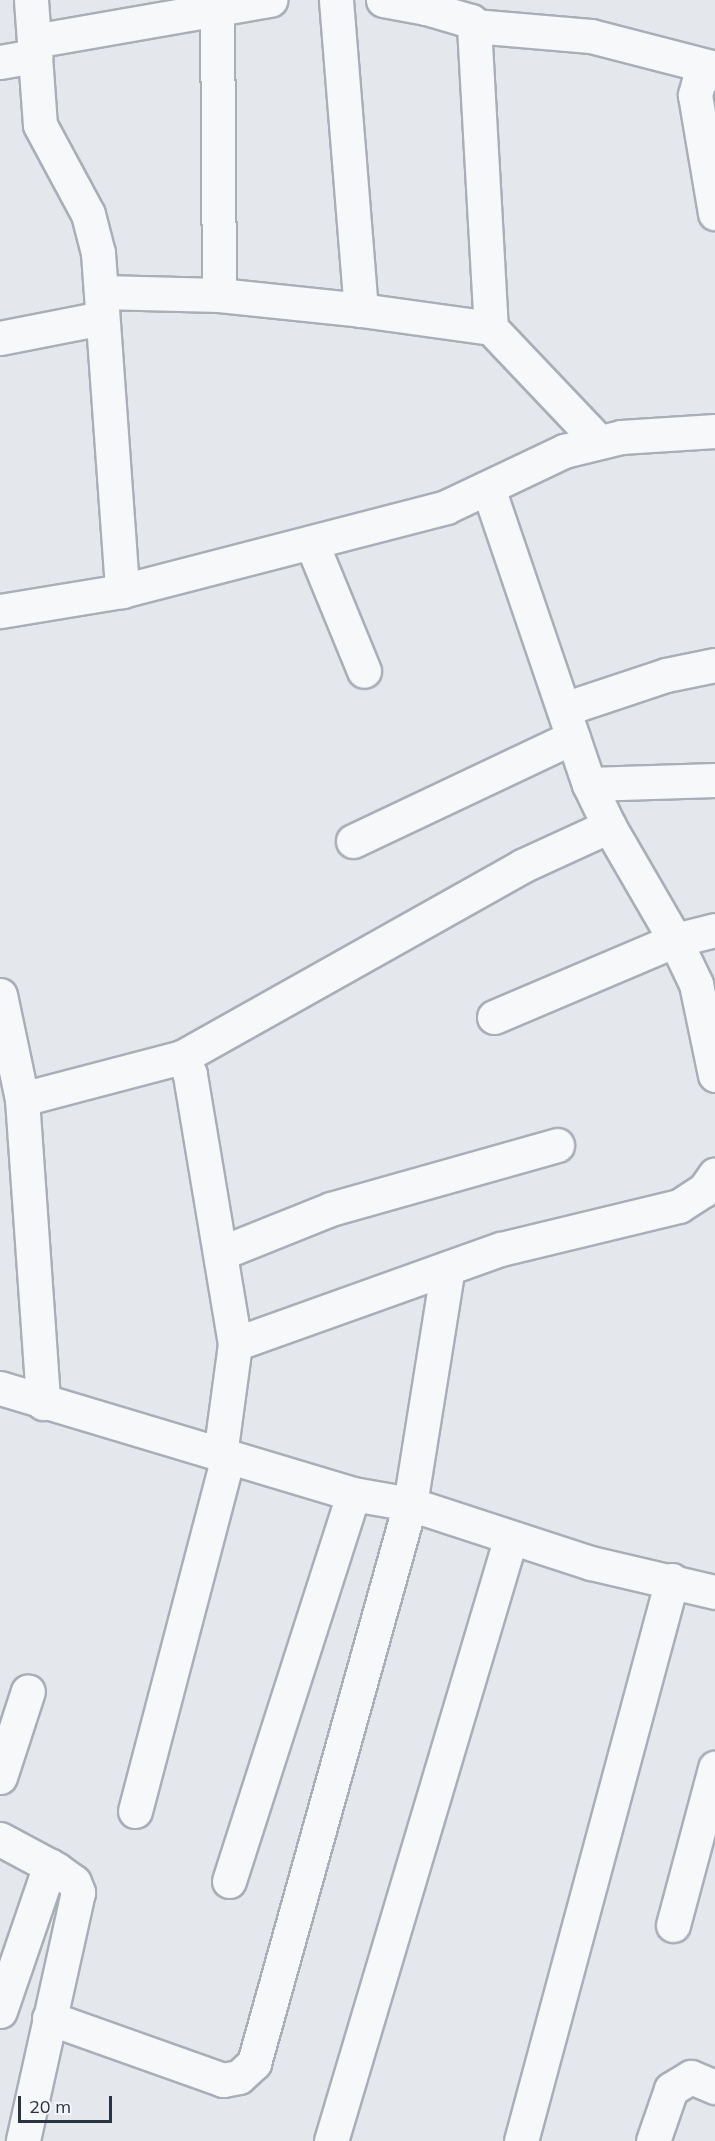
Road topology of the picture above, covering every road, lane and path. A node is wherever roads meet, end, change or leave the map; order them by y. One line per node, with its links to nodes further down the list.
1 (31, 0): 8 (street)
2 (270, 0): 6 (street)
3 (336, 0): 14 (street)
4 (383, 0): 5 (street)
5 (426, 4): 7 (street)
6 (217, 7): 8 (street); 12 (street)
7 (474, 26): 10 (street); 15 (street)
8 (35, 49): 9 (street); 13 (street)
9 (0, 62)
10 (715, 69): 11 (street)
11 (715, 213)
12 (219, 295): 13 (street); 14 (street)
13 (102, 305): 16 (street); 21 (street)
14 (361, 310): 15 (street)
15 (491, 328): 18 (street)
16 (0, 338)
17 (715, 431): 18 (street)
18 (599, 442): 19 (street)
19 (488, 488): 20 (street); 25 (street)
20 (312, 544): 21 (street); 24 (street)
21 (122, 591): 22 (street)
22 (0, 611)
23 (715, 665): 25 (street)
24 (364, 671)
25 (569, 723): 27 (street); 29 (street)
26 (715, 780): 27 (street)
27 (589, 784): 28 (street)
28 (609, 826): 31 (street); 34 (street)
29 (353, 841)
30 (715, 930): 31 (street)
31 (675, 940): 33 (street); 35 (street)
32 (2, 1015): 36 (street)
33 (494, 1017)
34 (182, 1058): 36 (street); 39 (street)
35 (714, 1066)
36 (22, 1099): 43 (street)
37 (557, 1145): 39 (street)
38 (715, 1174): 40 (street)
39 (221, 1253): 41 (street)
40 (448, 1268): 41 (street); 46 (street)
41 (235, 1344): 44 (street)
42 (0, 1388): 43 (street)
43 (43, 1403): 44 (street)
44 (224, 1456): 45 (street); 53 (street)
45 (353, 1494): 46 (street); 56 (street)
46 (410, 1504): 47 (street); 59 (street)
47 (510, 1539): 48 (street); 62 (street)
48 (672, 1580): 49 (street); 63 (street)
49 (715, 1592)
50 (28, 1691): 52 (street)
51 (715, 1768): 57 (street)
52 (0, 1778)
53 (135, 1811)
54 (0, 1839): 55 (street)
55 (50, 1865): 58 (street); 59 (street)
56 (229, 1881)
57 (673, 1925)
58 (0, 2011)
59 (49, 2018): 61 (street)
60 (715, 2087): 64 (street)
61 (23, 2141)
62 (331, 2141)
63 (521, 2141)
64 (653, 2141)

